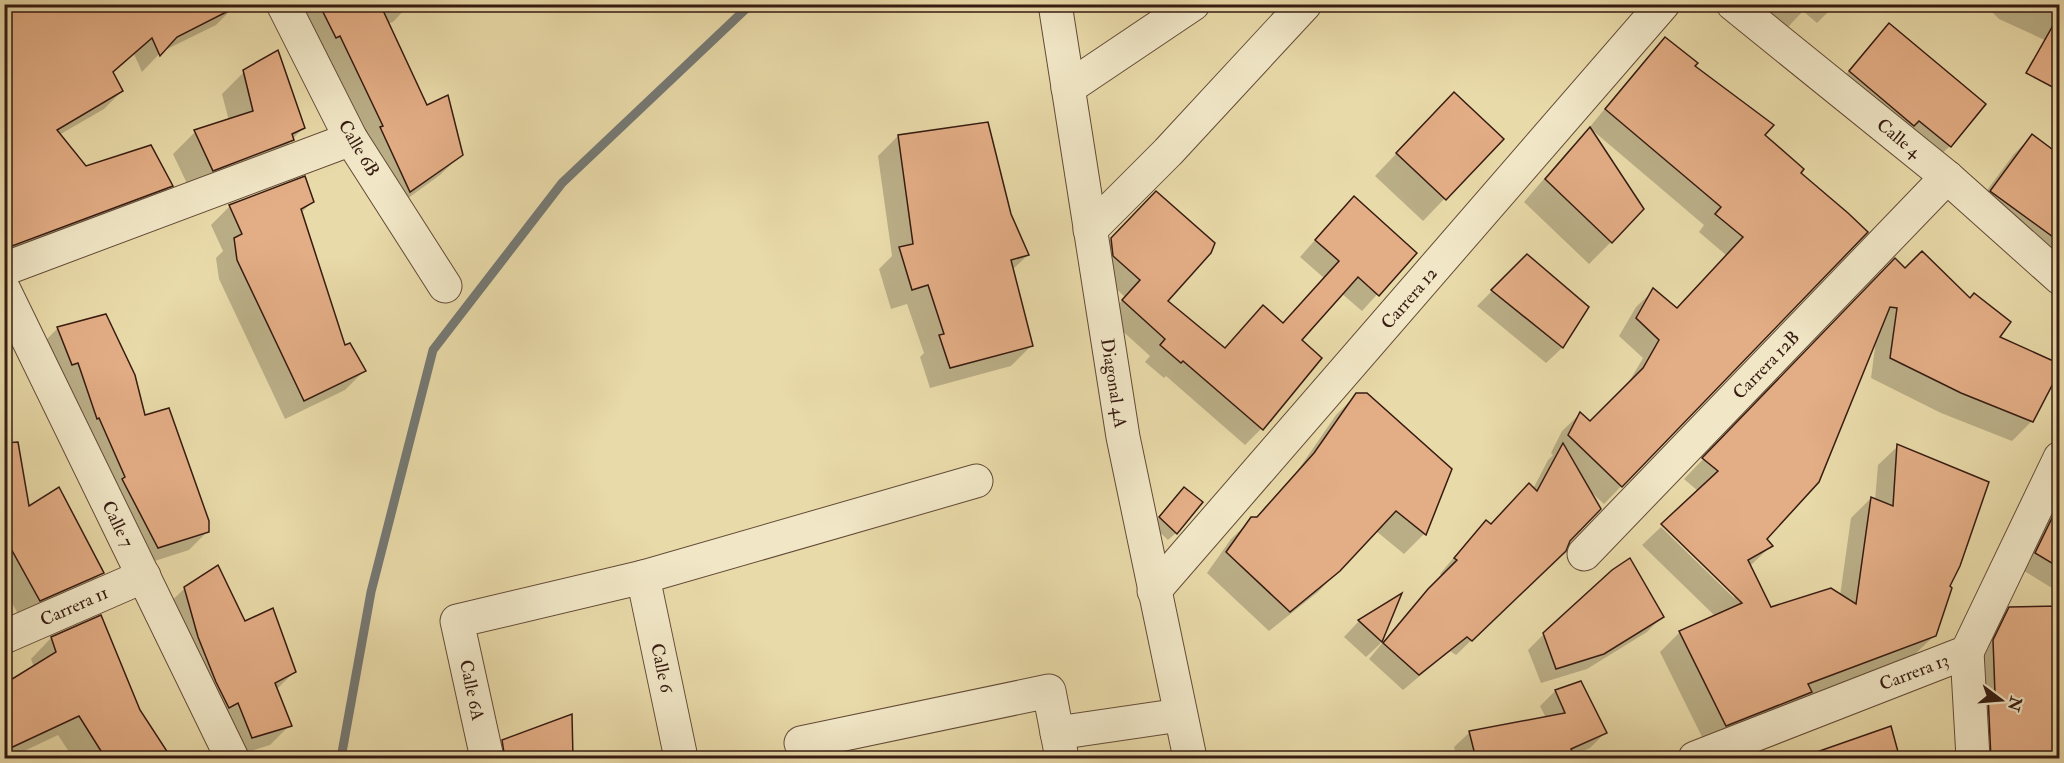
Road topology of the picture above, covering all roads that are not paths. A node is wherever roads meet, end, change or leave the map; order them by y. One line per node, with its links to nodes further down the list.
1 (283, 4): 8 (street, Calle 6B)
2 (1055, 4): 7 (street, Diagonal 4A)
3 (1193, 4): 7 (street)
4 (1305, 4): 10 (street)
5 (1663, 4): 20 (street, Carrera 12)
6 (1733, 4): 9 (street, Calle 4)
7 (1068, 88): 10 (street, Diagonal 4A)
8 (351, 139): 11 (street); 13 (street, Calle 6B)
9 (1947, 177): 12 (street, Calle 4); 17 (street, Carrera 12B)
10 (1089, 230): 20 (street, Diagonal 4A)
11 (4, 269)
12 (2060, 278)
13 (445, 286)
14 (4, 290): 18 (street, Calle 7)
15 (2060, 458): 22 (street, Carrera 13)
16 (976, 481): 19 (street)
17 (1584, 554)
18 (144, 576): 21 (street, Carrera 11); 26 (street, Calle 7)
19 (643, 577): 27 (street, Calle 6A); 28 (street, Calle 6)
20 (1154, 591): 23 (street, Diagonal 4A)
21 (4, 637)
22 (1967, 652): 30 (street, Carrera 13); 31 (street)
23 (1179, 715): 25 (street); 29 (street, Diagonal 4A)
24 (801, 743): 25 (street)
25 (1059, 746)
26 (231, 759)
27 (487, 759)
28 (681, 759)
29 (1190, 759)
30 (1695, 759)
31 (1973, 759)

